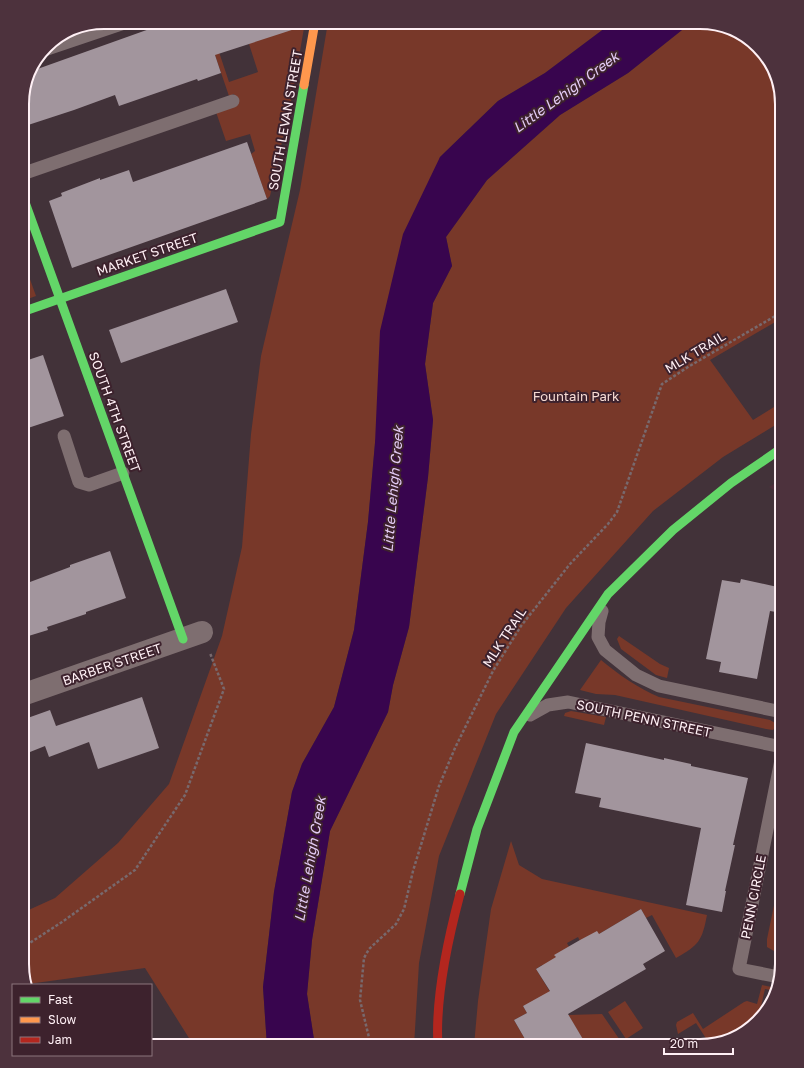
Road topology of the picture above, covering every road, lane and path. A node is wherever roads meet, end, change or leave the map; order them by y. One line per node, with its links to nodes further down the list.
1 (106, 29): 3 (lane)
2 (314, 29): 7 (street, SOUTH LEVAN STREET)
3 (57, 46)
4 (233, 100): 5 (lane)
5 (29, 172)
6 (29, 213): 8 (street, SOUTH 4TH STREET)
7 (280, 222): 8 (street, MARKET STREET)
8 (60, 298): 9 (street, MARKET STREET); 13 (street, SOUTH 4TH STREET)
9 (29, 309)
10 (775, 316): 23 (path, MLK TRAIL)
11 (64, 436): 13 (lane)
12 (775, 454): 14 (street)
13 (123, 473): 15 (street, SOUTH 4TH STREET)
14 (608, 594): 17 (lane); 18 (street)
15 (192, 635): 16 (street, BARBER STREET); 21 (path)
16 (29, 693)
17 (775, 711)
18 (514, 732): 19 (lane, SOUTH PENN STREET); 24 (street)
19 (775, 746)
20 (775, 790): 22 (lane, PENN CIRCLE)
21 (29, 943)
22 (773, 977)
23 (369, 1039)
24 (438, 1039)

